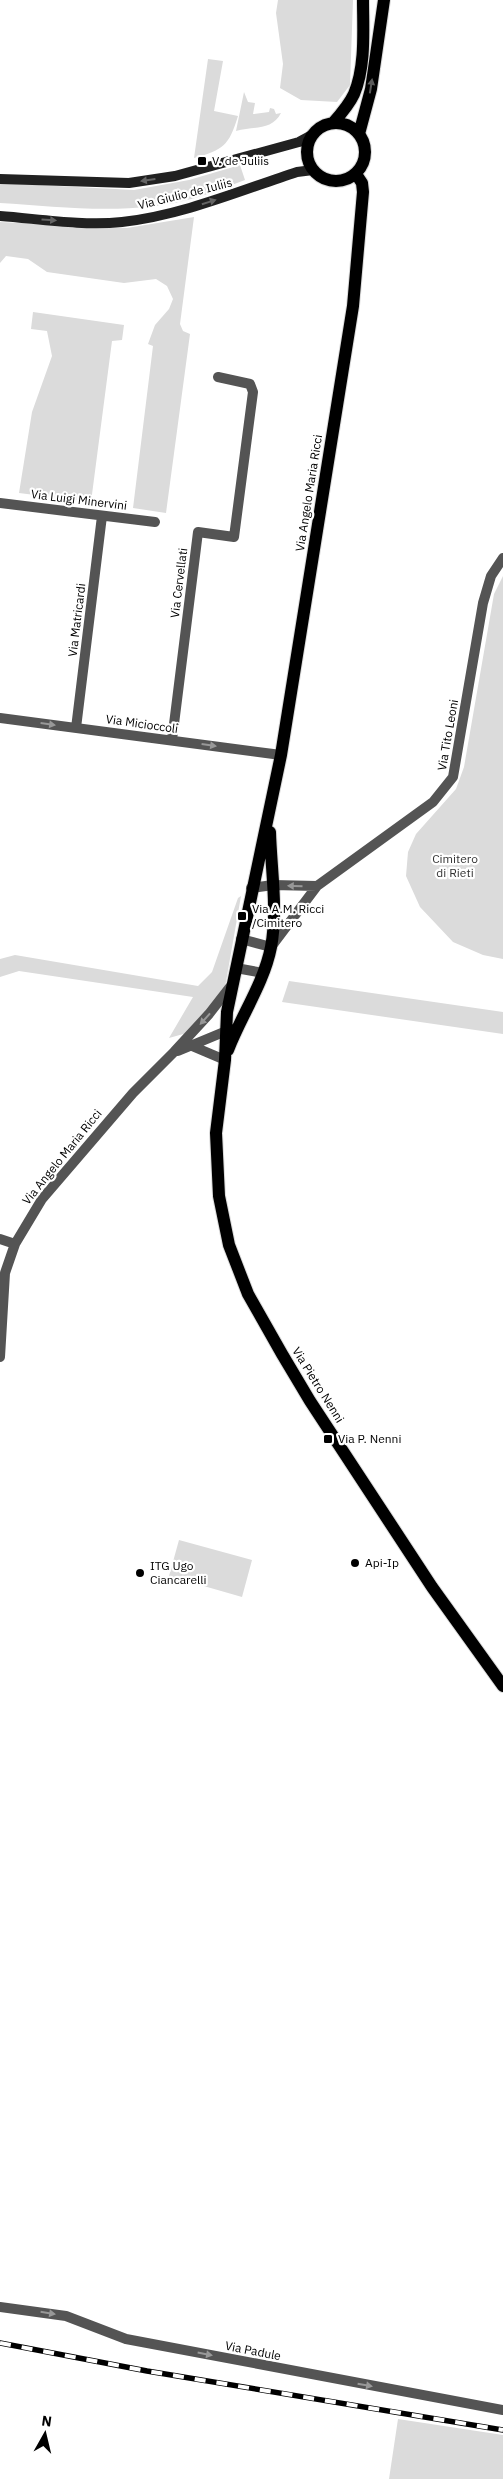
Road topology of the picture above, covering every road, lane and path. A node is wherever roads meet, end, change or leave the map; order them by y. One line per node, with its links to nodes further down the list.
1 (363, 0): 3 (main road)
2 (384, 0): 4 (main road, one-way to 2)
3 (334, 123): 4 (main road); 5 (main road)
4 (359, 134): 7 (main road)
5 (312, 135): 6 (main road); 8 (main road, Via Giulio de Iuliis, one-way to 8)
6 (313, 170): 7 (main road); 9 (main road, Via Giulio de Iuliis, one-way to 6)
7 (356, 174): 18 (main road, Via Angelo Maria Ricci)
8 (0, 179)
9 (0, 216)
10 (218, 378): 17 (street, Via Cervellati)
11 (0, 503): 12 (street, Via Luigi Minervini)
12 (102, 516): 13 (street, Via Luigi Minervini); 16 (street, Via Matricardi)
13 (155, 522)
14 (503, 558): 21 (street, Via Tito Leoni)
15 (0, 718): 16 (street, Via Micioccoli, one-way to 16)
16 (76, 728): 17 (street, Via Micioccoli)
17 (172, 740): 18 (street, Via Micioccoli, one-way to 18)
18 (281, 755): 19 (main road, Via Angelo Maria Ricci)
19 (269, 817): 20 (main road, Via Angelo Maria Ricci); 22 (main road, Via Angelo Maria Ricci)
20 (273, 885): 21 (street, one-way to 20); 22 (street); 24 (main road, Via Angelo Maria Ricci)
21 (317, 886): 24 (street, Via Tito Leoni)
22 (251, 888): 23 (main road, Via Angelo Maria Ricci)
23 (241, 939): 24 (street); 25 (main road, Via Angelo Maria Ricci)
24 (271, 947): 26 (main road, Via Angelo Maria Ricci)
25 (236, 968): 26 (street); 27 (main road, Via Angelo Maria Ricci)
26 (263, 973): 28 (main road, Via Angelo Maria Ricci)
27 (233, 982): 28 (main road, Via Angelo Maria Ricci); 30 (street, Via Angelo Maria Ricci, one-way to 30)
28 (231, 1029): 29 (street, Via Angelo Maria Ricci); 31 (main road, Via Angelo Maria Ricci)
29 (192, 1046): 30 (street, Via Angelo Maria Ricci); 31 (street)
30 (174, 1052): 33 (street, Via Angelo Maria Ricci)
31 (225, 1060): 36 (main road, Via Pietro Nenni)
32 (0, 1239): 33 (street)
33 (15, 1244): 34 (street, Via Angelo Maria Ricci)
34 (1, 1326): 35 (street, Via Angelo Maria Ricci)
35 (0, 1357)
36 (503, 1686)
37 (0, 2307): 38 (street, Via Padule, one-way to 38)
38 (503, 2410)

